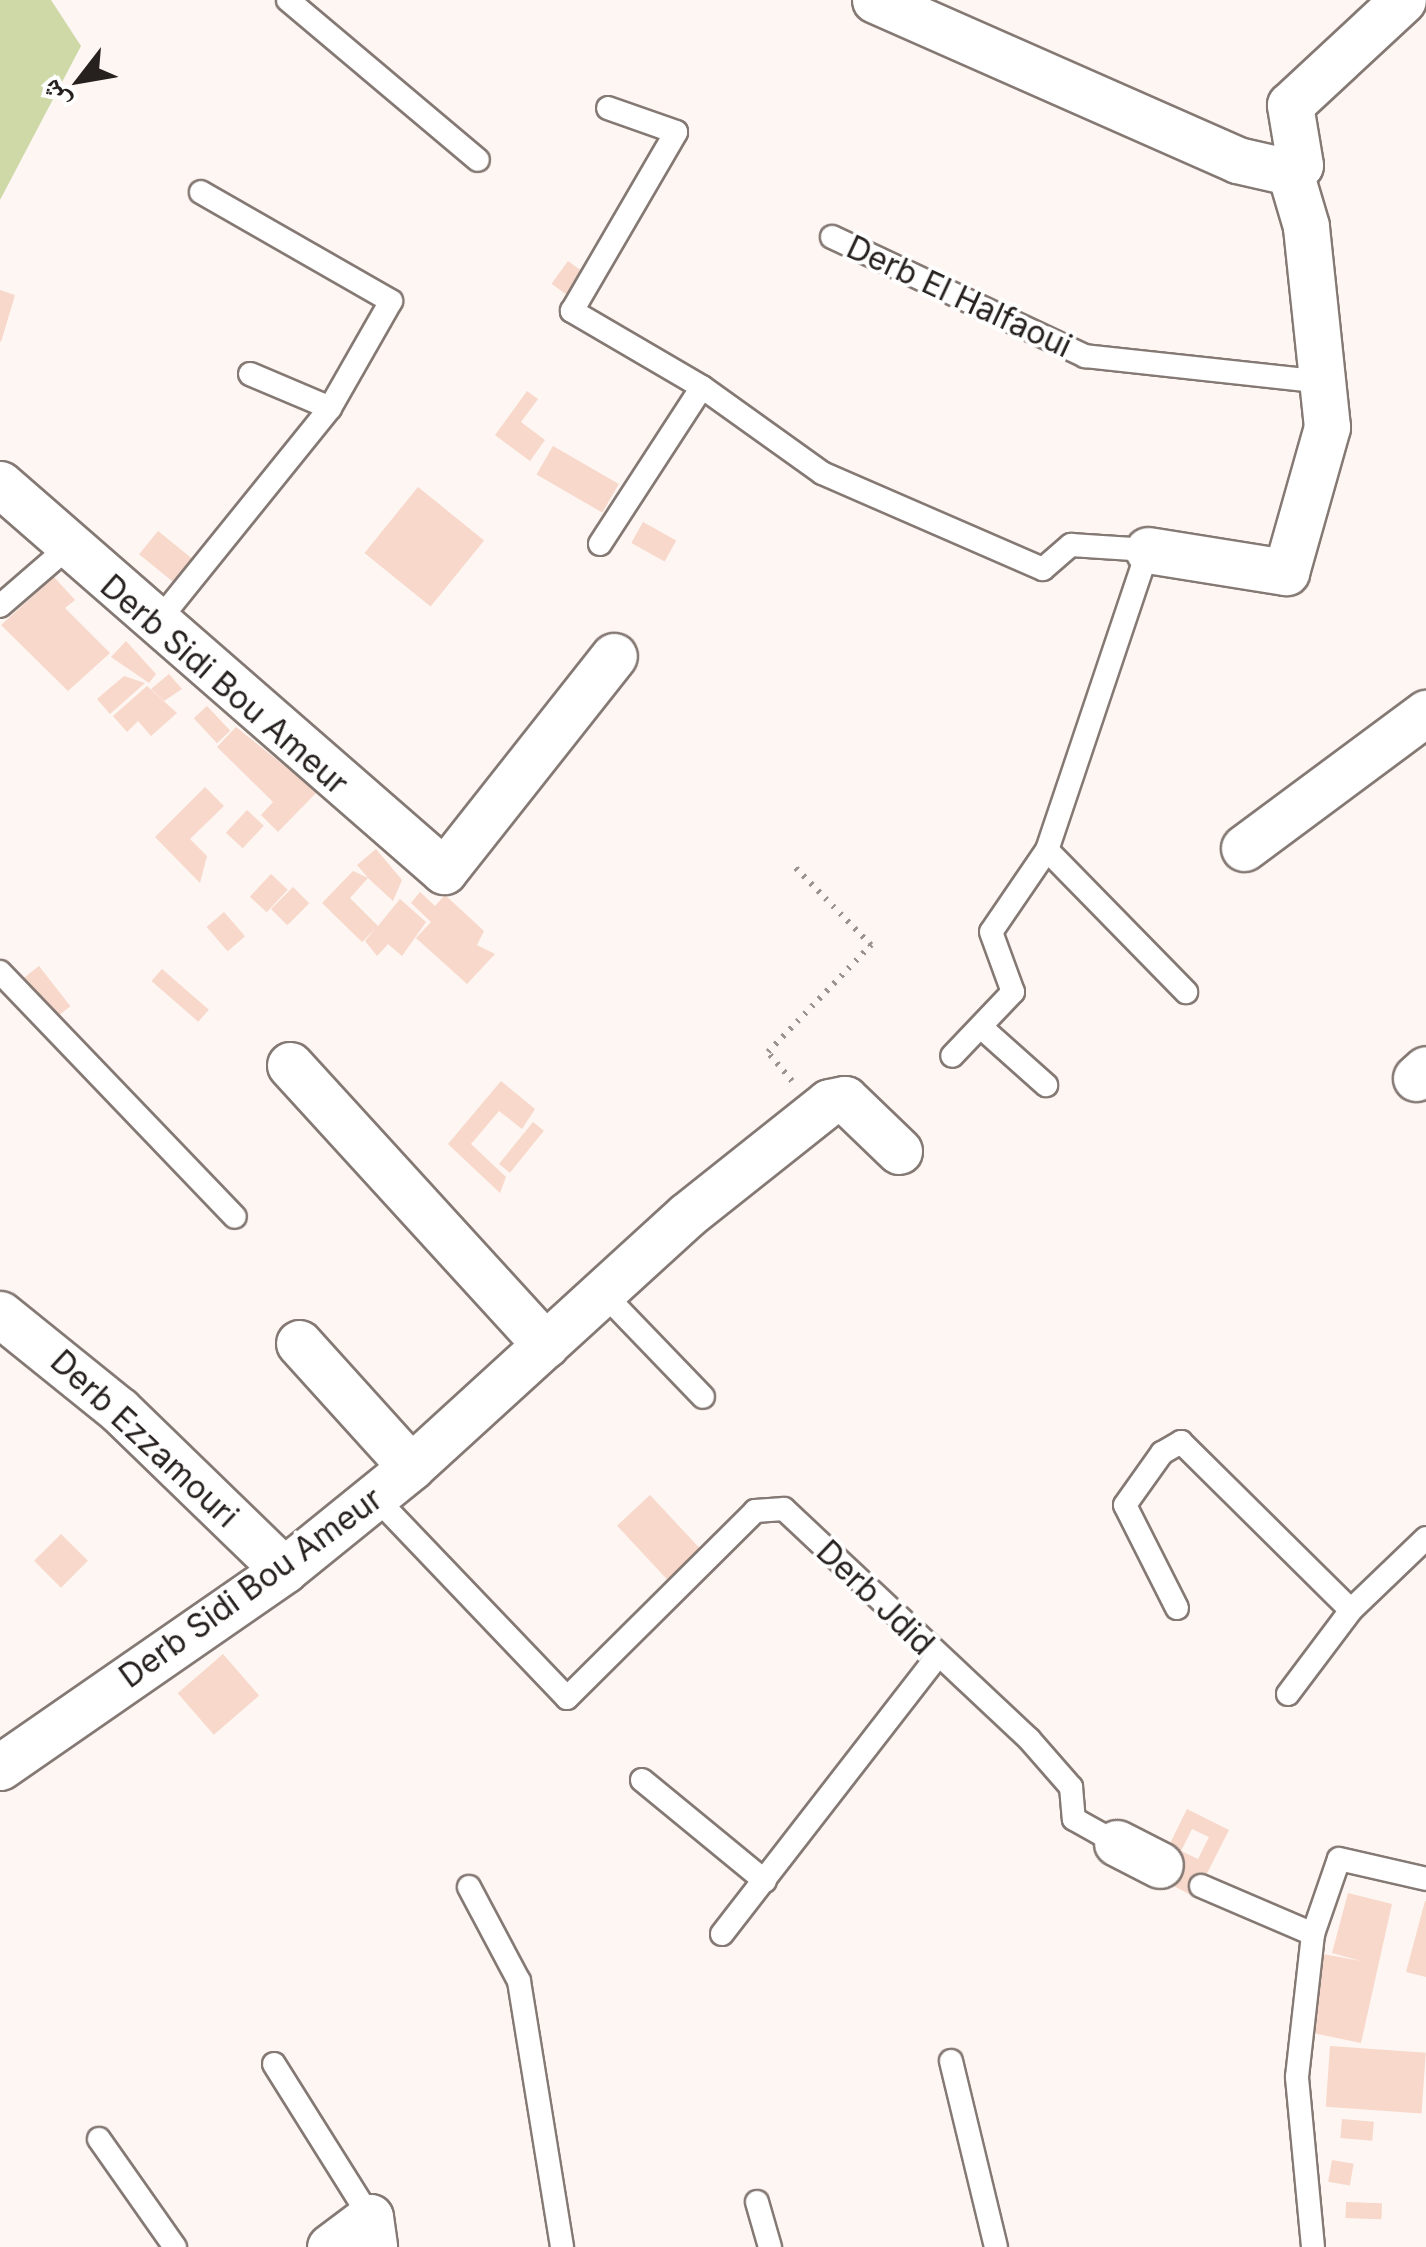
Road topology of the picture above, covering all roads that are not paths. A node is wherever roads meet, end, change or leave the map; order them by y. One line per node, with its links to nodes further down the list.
1 (288, 0): 5 (lane)
2 (876, 0): 6 (street)
3 (1402, 0): 6 (street)
4 (608, 108): 11 (lane)
5 (478, 160)
6 (1290, 172): 10 (street)
7 (201, 192): 12 (lane)
8 (832, 237): 10 (lane, Derb El Halfaoui)
9 (250, 374): 12 (lane)
10 (1325, 382): 16 (street)
11 (702, 387): 14 (lane); 16 (lane)
12 (330, 408): 18 (lane)
13 (0, 484): 15 (street, Derb Sidi Bou Ameur)
14 (600, 544)
15 (66, 550): 17 (lane); 18 (street, Derb Sidi Bou Ameur)
16 (1148, 550): 22 (lane)
17 (0, 606)
18 (155, 625): 19 (street, Derb Sidi Bou Ameur)
19 (614, 656)
20 (1426, 713): 21 (street)
21 (1244, 848)
22 (1047, 850): 24 (lane); 25 (lane)
23 (0, 972): 30 (lane)
24 (1186, 992)
25 (982, 1028): 26 (lane); 28 (lane)
26 (952, 1056)
27 (290, 1064): 34 (street)
28 (1046, 1086)
29 (899, 1151): 31 (street)
30 (235, 1217)
31 (603, 1293): 34 (street); 35 (lane)
32 (0, 1314): 39 (street, Derb Ezzamouri)
33 (299, 1343): 36 (street, Derb Sidi Bou Ameur)
34 (546, 1345): 36 (street)
35 (702, 1397)
36 (411, 1466): 37 (street, Derb Sidi Bou Ameur)
37 (377, 1499): 39 (street, Derb Sidi Bou Ameur); 42 (lane, Derb Jdid)
38 (1426, 1538): 41 (lane)
39 (284, 1570): 44 (street, Derb Sidi Bou Ameur)
40 (1177, 1608): 41 (lane)
41 (1350, 1610): 43 (lane)
42 (936, 1658): 46 (lane, Derb Jdid); 49 (lane)
43 (1288, 1694)
44 (0, 1767)
45 (642, 1780): 49 (lane)
46 (1117, 1844): 47 (street, Derb Jdid)
47 (1160, 1865)
48 (1426, 1879): 53 (lane)
49 (765, 1881): 52 (lane)
50 (1201, 1886): 53 (lane)
51 (469, 1887): 61 (lane)
52 (722, 1934)
53 (1313, 1934): 64 (lane)
54 (951, 2061): 63 (lane)
55 (274, 2064): 58 (lane)
56 (98, 2140): 59 (lane)
57 (757, 2202): 62 (lane)
58 (372, 2232): 60 (street)
59 (175, 2247)
60 (330, 2247)
61 (562, 2247)
62 (770, 2247)
63 (996, 2247)
64 (1314, 2247)

